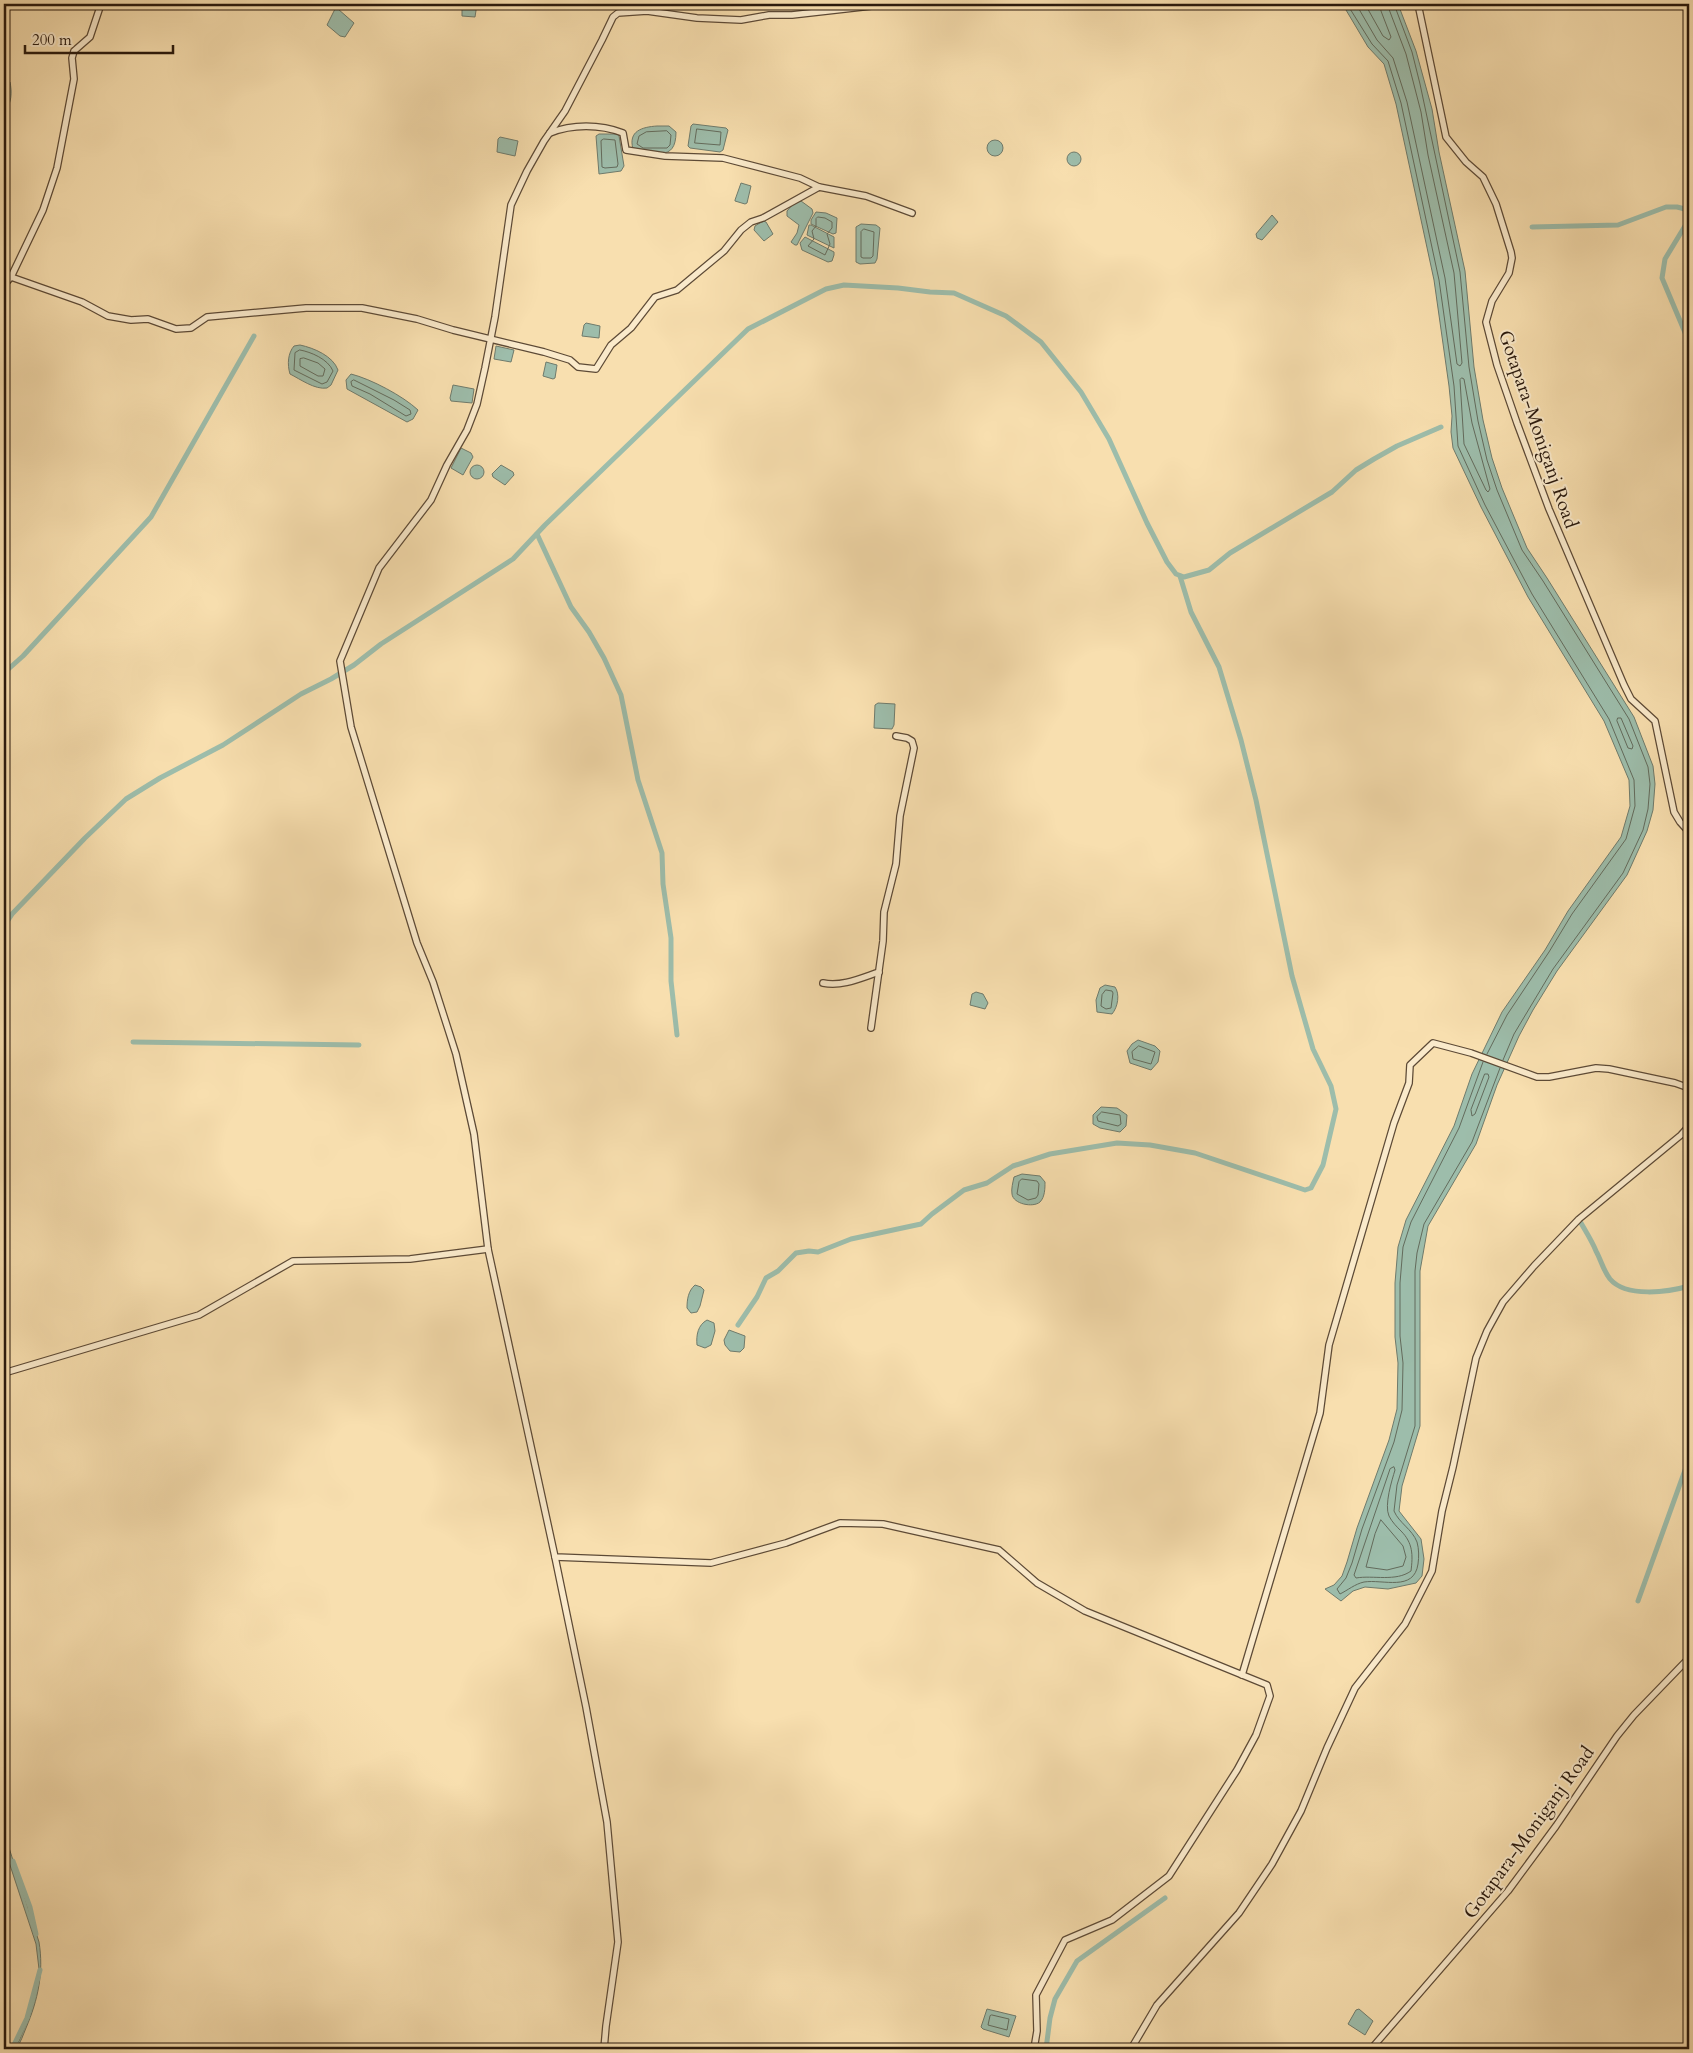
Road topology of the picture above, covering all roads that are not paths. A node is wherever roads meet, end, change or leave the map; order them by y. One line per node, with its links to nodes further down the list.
1 (101, 4): 7 (street)
2 (889, 4): 4 (street)
3 (1418, 4): 11 (street, Gotapara-Moniganj Road)
4 (549, 134): 5 (street); 9 (street)
5 (819, 186): 6 (street); 9 (street)
6 (912, 213)
7 (11, 277): 8 (street); 9 (street)
8 (4, 285)
9 (490, 339): 17 (street)
10 (896, 736): 12 (street)
11 (1689, 832)
12 (879, 972): 13 (street); 14 (street)
13 (823, 983)
14 (871, 1028)
15 (1689, 1088): 21 (street)
16 (1689, 1126): 25 (street)
17 (488, 1249): 18 (street); 19 (street)
18 (4, 1372)
19 (554, 1557): 21 (street); 23 (street)
20 (1689, 1658): 22 (street, Gotapara-Moniganj Road)
21 (1242, 1675): 24 (street)
22 (1372, 2048)
23 (604, 2049)
24 (1034, 2049)
25 (1131, 2049)

